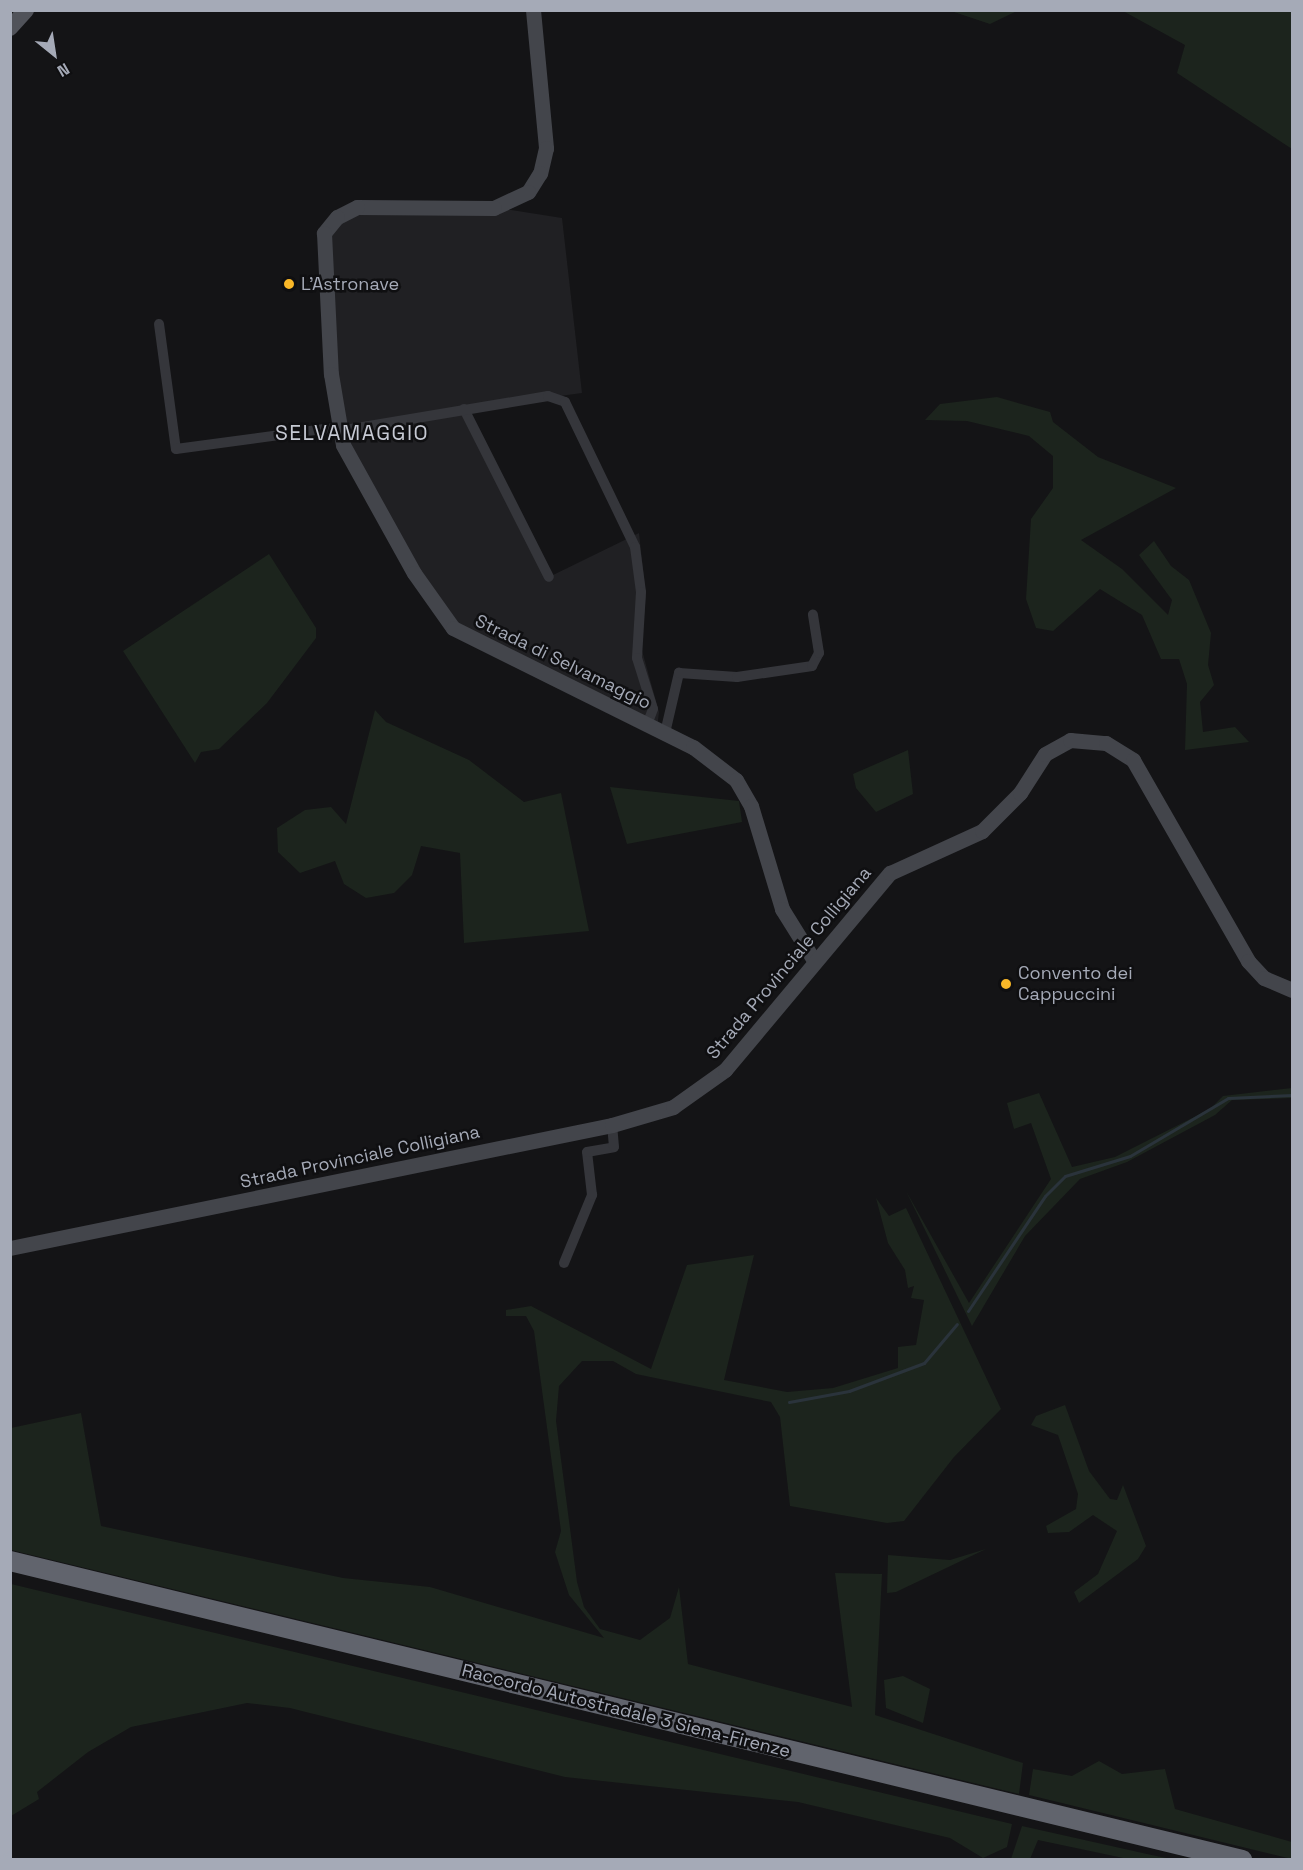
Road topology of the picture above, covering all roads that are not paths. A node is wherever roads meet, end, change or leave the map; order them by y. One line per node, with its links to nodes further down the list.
1 (26, 10): 3 (main road)
2 (532, 10): 6 (main road, Strada di Selvamaggio)
3 (10, 28)
4 (159, 324): 6 (street)
5 (464, 409): 6 (street); 7 (street); 9 (street)
6 (339, 429): 9 (main road, Strada di Selvamaggio)
7 (549, 577)
8 (813, 615): 10 (street)
9 (647, 725): 10 (main road, Strada di Selvamaggio)
10 (665, 733): 11 (main road, Strada di Selvamaggio)
11 (815, 962): 12 (main road, Strada Provinciale Colligiana); 13 (main road, Strada Provinciale Colligiana)
12 (1293, 990)
13 (612, 1125): 14 (main road, Strada Provinciale Colligiana); 15 (street)
14 (10, 1248)
15 (564, 1263)
16 (10, 1561): 19 (highway, Raccordo Autostradale 3 Siena-Firenze)
17 (10, 1572): 18 (highway, Raccordo Autostradale 3 Siena-Firenze)
18 (1198, 1860)
19 (1242, 1860)

